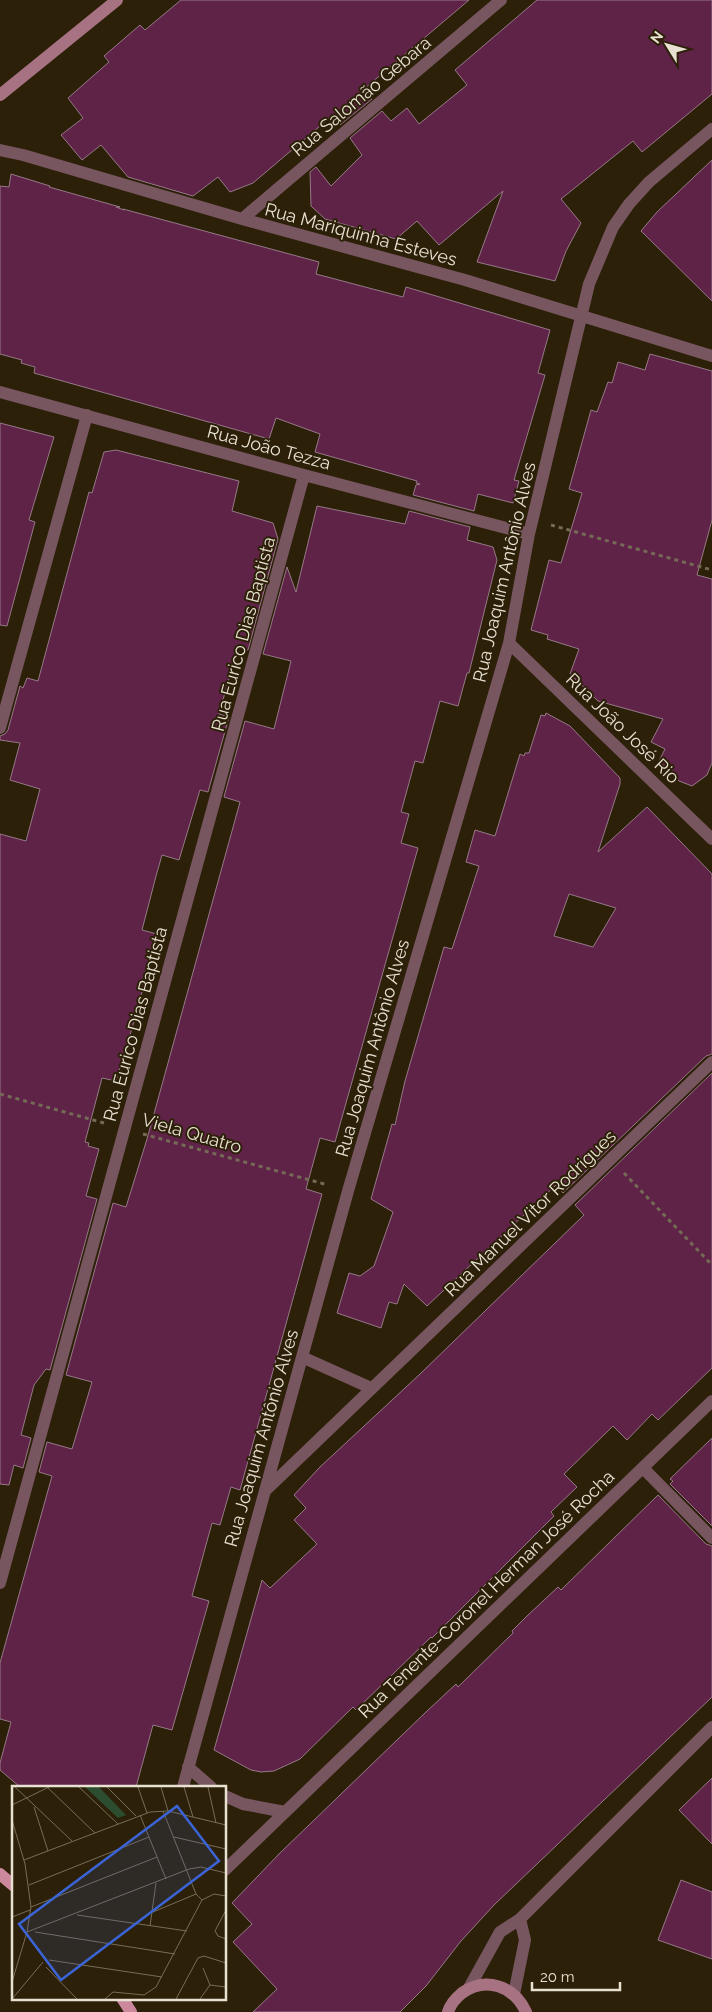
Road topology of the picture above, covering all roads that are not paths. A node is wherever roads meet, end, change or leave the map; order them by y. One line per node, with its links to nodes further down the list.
1 (117, 0): 3 (street)
2 (502, 0): 6 (street, Rua Salomão Gebara)
3 (0, 95)
4 (712, 129): 7 (street, Rua Joaquim Antônio Alves)
5 (0, 150): 6 (street, Rua Mariquinha Esteves)
6 (242, 219): 7 (street, Rua Mariquinha Esteves)
7 (581, 315): 8 (street, Rua Mariquinha Esteves); 12 (street, Rua Joaquim Antônio Alves)
8 (712, 356)
9 (0, 392): 10 (street, Rua João Tezza)
10 (87, 415): 11 (street, Rua João Tezza); 14 (street)
11 (304, 475): 12 (street, Rua João Tezza); 23 (street, Rua Eurico Dias Baptista)
12 (529, 534): 13 (street, Rua Joaquim Antônio Alves)
13 (509, 642): 15 (street, Rua João José Rio); 17 (street, Rua Joaquim Antônio Alves)
14 (0, 728)
15 (712, 839)
16 (712, 1062): 18 (street, Rua Manuel Vitor Rodrigues)
17 (302, 1357): 18 (street); 21 (street, Rua Joaquim Antônio Alves)
18 (371, 1388): 21 (street, Rua Manuel Vitor Rodrigues)
19 (712, 1401): 20 (street, Rua Tenente-Coronel Herman José Rocha)
20 (643, 1468): 22 (street); 29 (street, Rua Tenente-Coronel Herman José Rocha)
21 (264, 1492): 25 (street, Rua Joaquim Antônio Alves)
22 (712, 1538)
23 (0, 1583)
24 (712, 1727): 33 (street)
25 (188, 1767): 26 (street, Rua Joaquim Antônio Alves); 27 (street)
26 (183, 1786)
27 (210, 1786)
28 (226, 1796): 29 (street)
29 (285, 1812): 30 (street, Rua Tenente-Coronel Herman José Rocha)
30 (226, 1869)
31 (0, 1874): 32 (main road)
32 (12, 1884)
33 (520, 1919): 34 (street); 35 (street)
34 (469, 1988): 35 (street); 38 (street)
35 (514, 1994): 39 (street)
36 (123, 2000): 37 (main road)
37 (132, 2012)
38 (448, 2012)
39 (526, 2012)

